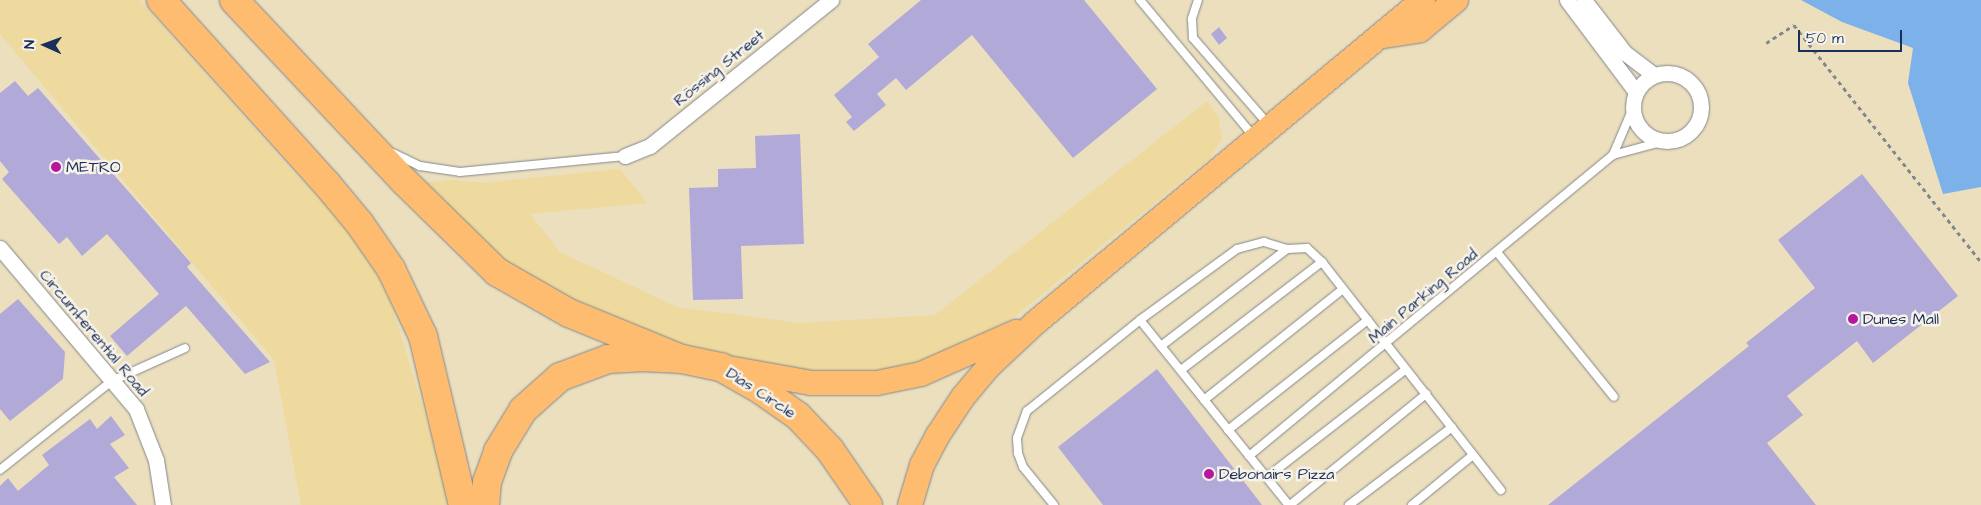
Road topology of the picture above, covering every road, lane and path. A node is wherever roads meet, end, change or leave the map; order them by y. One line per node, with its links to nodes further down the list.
1 (161, 0): 50 (highway)
2 (234, 0): 17 (highway)
3 (831, 0): 21 (street, Rössing Street)
4 (1140, 0): 14 (lane)
5 (1198, 0): 12 (lane)
6 (1423, 0): 10 (main road)
7 (1456, 0): 10 (main road)
8 (1567, 0): 15 (street)
9 (1584, 0): 13 (street)
10 (1384, 36): 18 (main road)
11 (1766, 43): 26 (path)
12 (1216, 66): 14 (lane); 18 (lane)
13 (1654, 75): 15 (street); 19 (street)
14 (1203, 78): 18 (lane)
15 (1636, 92): 16 (street)
16 (1633, 108): 19 (street); 20 (lane, Main Parking Road)
17 (350, 124): 21 (lane); 34 (highway)
18 (1263, 132): 30 (main road)
19 (1665, 141): 20 (lane, Main Parking Road)
20 (1613, 155): 24 (lane, Main Parking Road)
21 (625, 156)
22 (0, 248): 38 (street, Circumferential Road)
23 (1287, 250): 25 (lane); 28 (lane); 32 (lane)
24 (1497, 252): 31 (lane, Main Parking Road); 40 (lane)
25 (1322, 262): 27 (lane); 37 (lane)
26 (1981, 262)
27 (1343, 289): 29 (lane); 41 (lane)
28 (1140, 320): 32 (lane); 54 (lane)
29 (1368, 320): 31 (lane); 43 (lane)
30 (1035, 323): 35 (main road); 53 (main road)
31 (1387, 344): 36 (lane); 45 (lane, Main Parking Road)
32 (1161, 346): 37 (lane)
33 (186, 348): 38 (lane)
34 (682, 359): 35 (highway, Dias Circle); 51 (highway, Dias Circle)
35 (721, 367): 52 (highway, Dias Circle)
36 (1406, 369): 39 (lane); 47 (lane)
37 (1180, 370): 41 (lane)
38 (112, 381): 46 (lane); 49 (street, Circumferential Road)
39 (1426, 394): 42 (lane); 55 (lane)
40 (1614, 398)
41 (1204, 400): 43 (lane)
42 (1452, 427): 44 (lane); 56 (lane)
43 (1228, 430): 45 (lane)
44 (1473, 455): 48 (lane); 57 (lane)
45 (1250, 456): 47 (lane)
46 (0, 470)
47 (1266, 477): 55 (lane)
48 (1501, 490)
49 (163, 505)
50 (463, 505)
51 (485, 505)
52 (868, 505)
53 (910, 505)
54 (1054, 505)
55 (1290, 505)
56 (1349, 505)
57 (1412, 505)

